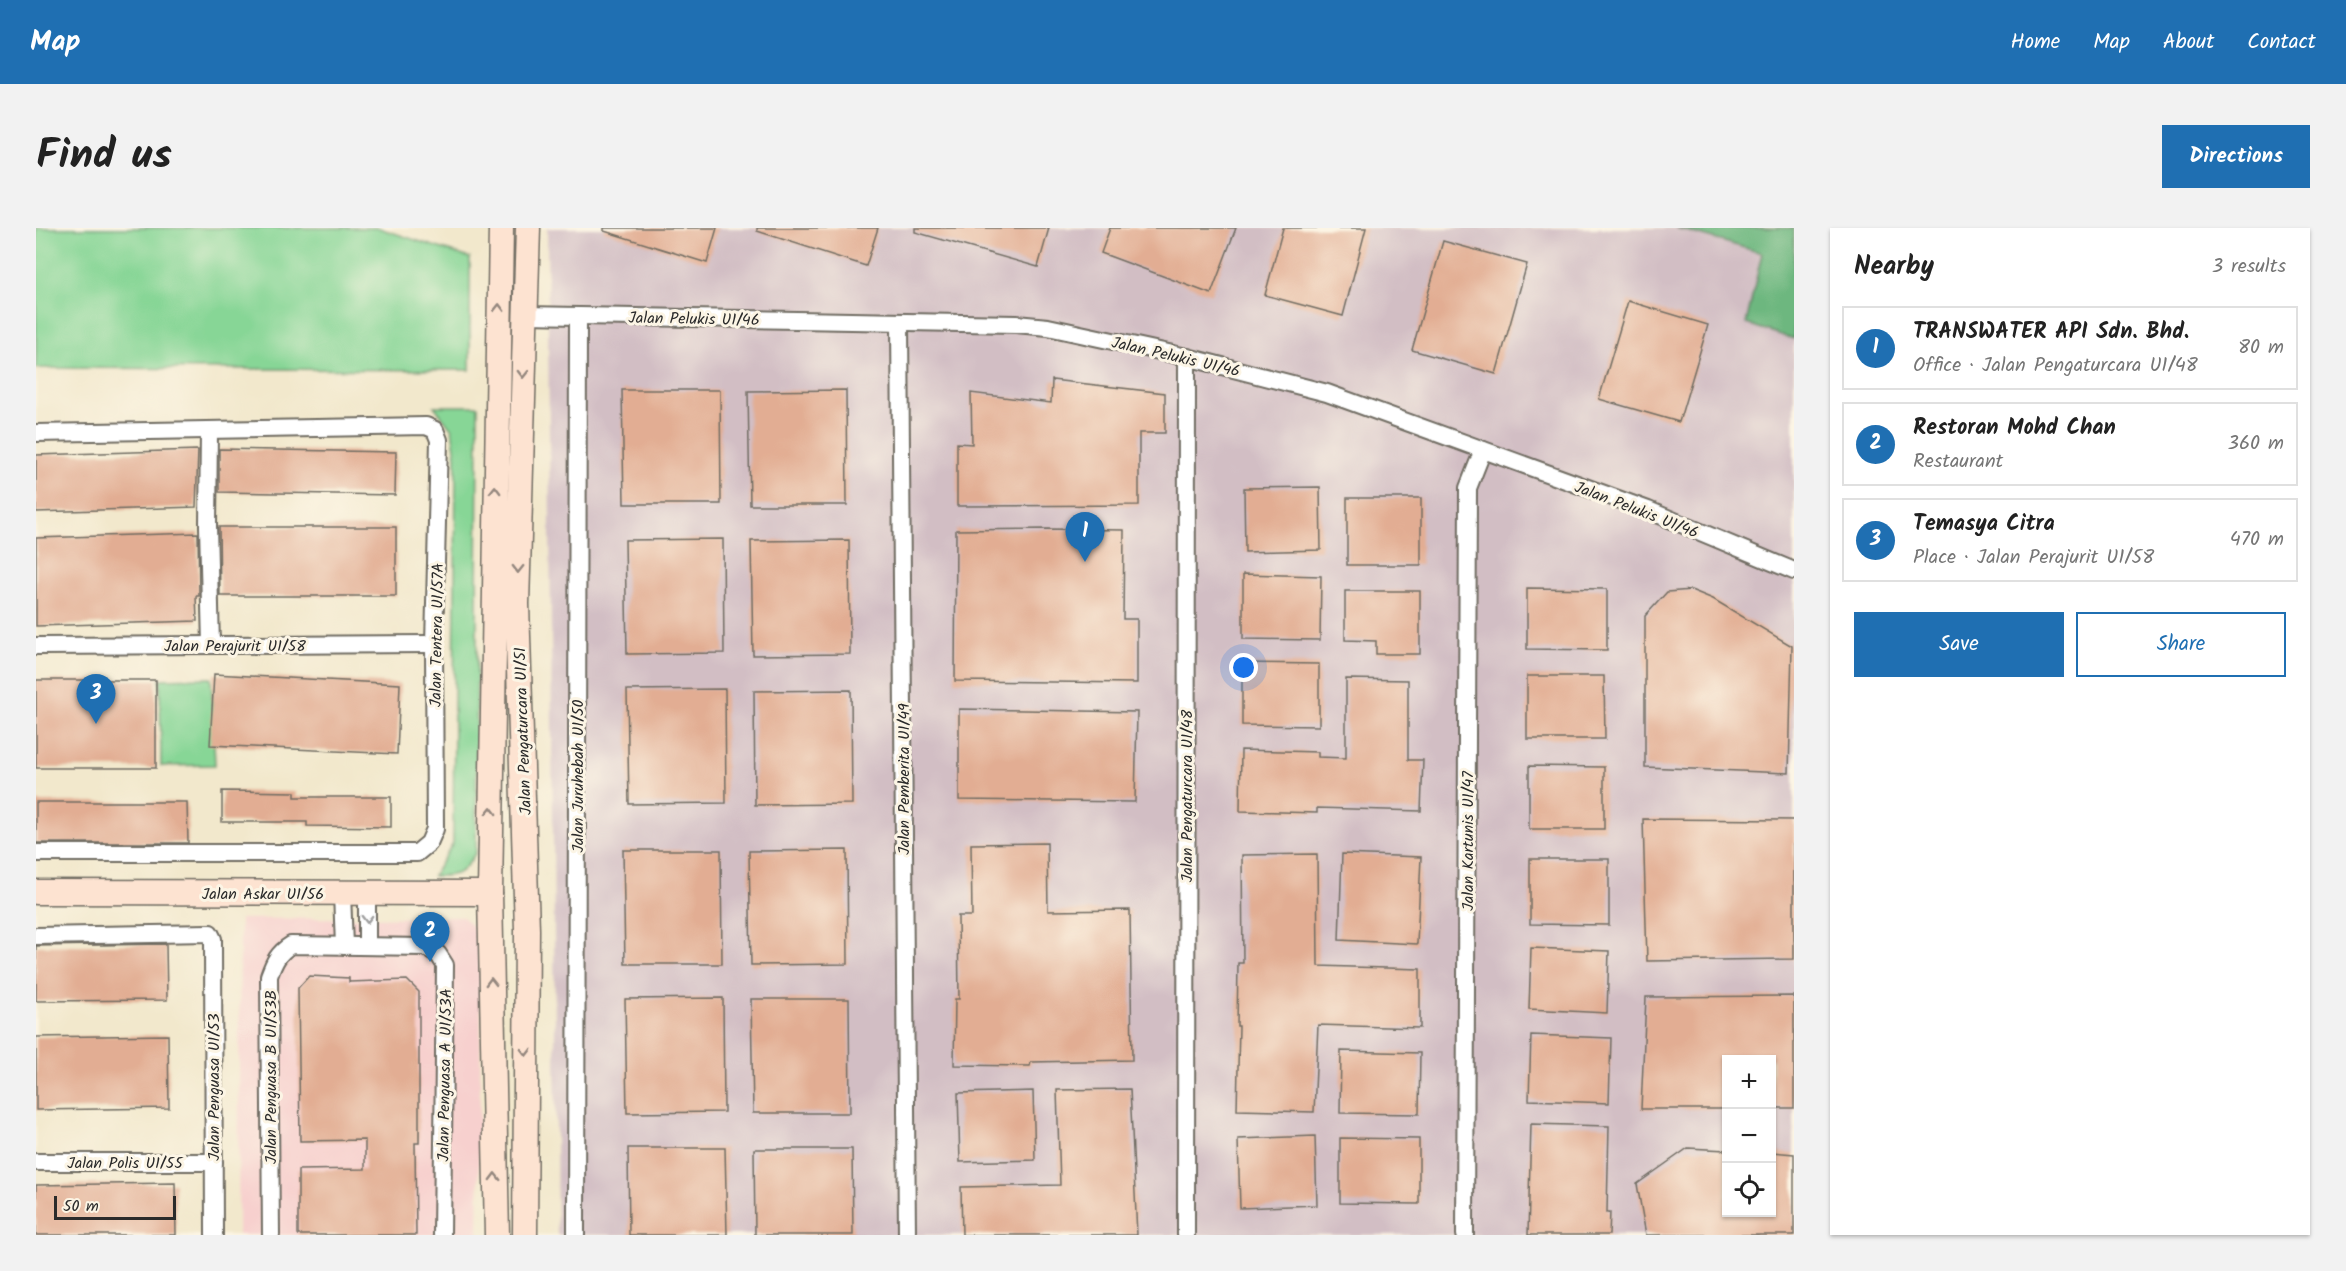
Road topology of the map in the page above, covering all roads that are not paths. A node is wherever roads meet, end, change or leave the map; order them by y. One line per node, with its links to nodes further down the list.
1 (501, 228): 19 (main road, Jalan Pengaturcara U1/51, one-way to 1)
2 (528, 228): 3 (main road, Jalan Pengaturcara U1/51)
3 (525, 315): 4 (street, Jalan Pelukis U1/46); 14 (main road, Jalan Pengaturcara U1/51, one-way to 14)
4 (578, 316): 5 (street, Jalan Pelukis U1/46); 31 (street, Jalan Juruhebah U1/50)
5 (900, 322): 6 (street, Jalan Pelukis U1/46); 32 (street, Jalan Pemberita U1/49)
6 (1187, 357): 9 (street, Jalan Pelukis U1/46); 33 (street, Jalan Pengaturcara U1/48)
7 (209, 431): 8 (street, Jalan Tentera U1/57A); 11 (street, Jalan Tentera U1/57A); 12 (street)
8 (36, 433)
9 (1483, 450): 10 (street, Jalan Pelukis U1/46); 34 (street, Jalan Kartunis U1/47)
10 (1794, 571)
11 (434, 644): 12 (street, Jalan Perajurit U1/58); 15 (street, Jalan Tentera U1/57A)
12 (211, 645): 13 (street, Jalan Perajurit U1/58)
13 (36, 646)
14 (525, 836): 19 (main road); 20 (main road, Jalan Pengaturcara U1/51)
15 (36, 853)
16 (36, 892): 17 (main road, Jalan Askar U1/56)
17 (342, 893): 18 (main road, Jalan Askar U1/56); 22 (street)
18 (367, 893): 19 (main road, Jalan Askar U1/56); 23 (street, one-way to 23)
19 (478, 893): 20 (main road); 29 (main road, Jalan Pengaturcara U1/51, one-way to 19)
20 (527, 930): 30 (main road, Jalan Pengaturcara U1/51, one-way to 30)
21 (36, 936): 25 (street, Jalan Penguasa U1/53)
22 (344, 946): 23 (street, Jalan Penguasa A U1/53A); 27 (street, Jalan Penguasa B U1/53B)
23 (367, 946): 28 (street, Jalan Penguasa A U1/53A)
24 (36, 1162): 25 (street, Jalan Polis U1/55)
25 (214, 1162): 26 (street, Jalan Penguasa U1/53)
26 (214, 1235)
27 (271, 1235)
28 (442, 1235)
29 (497, 1235)
30 (525, 1235)
31 (576, 1235)
32 (907, 1235)
33 (1186, 1235)
34 (1465, 1235)

